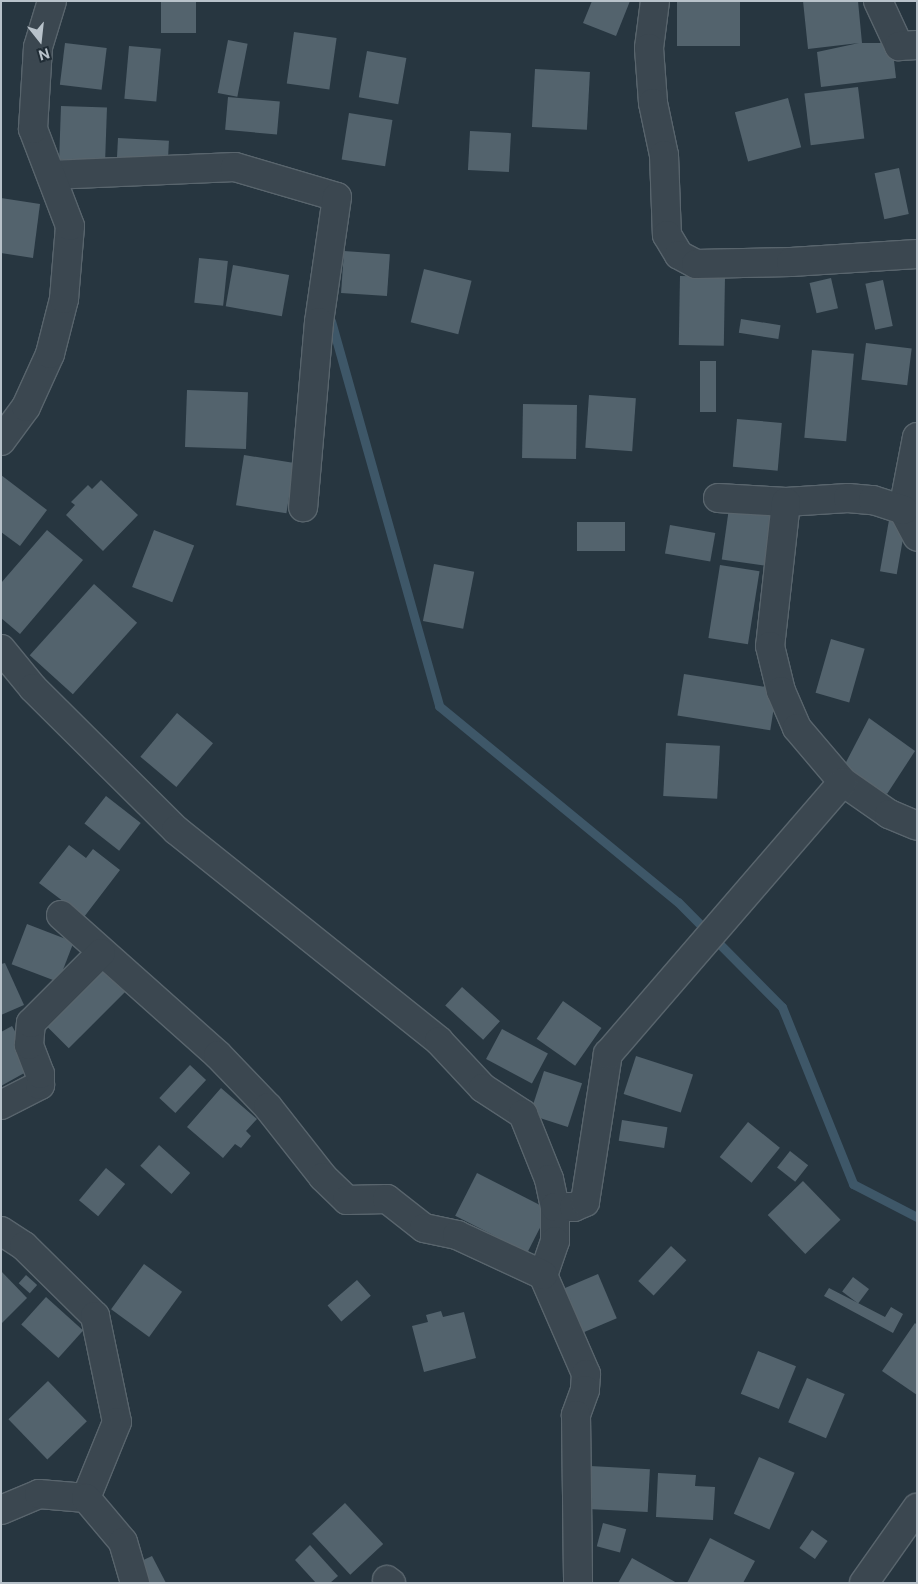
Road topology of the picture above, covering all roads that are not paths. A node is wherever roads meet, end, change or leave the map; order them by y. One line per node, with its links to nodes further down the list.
1 (52, 1): 5 (street)
2 (655, 1): 6 (street)
3 (878, 1): 4 (street)
4 (917, 44)
5 (51, 175): 8 (street); 11 (street)
6 (917, 254)
7 (917, 437): 12 (street)
8 (1, 441)
9 (718, 498): 10 (street)
10 (786, 502): 12 (street); 15 (street)
11 (303, 507)
12 (903, 510): 13 (street)
13 (917, 536)
14 (1, 649): 20 (street)
15 (844, 782): 16 (street); 20 (street)
16 (917, 826)
17 (60, 915): 18 (street)
18 (101, 953): 19 (street); 22 (street)
19 (1, 1105)
20 (555, 1207): 22 (street)
21 (1, 1231): 23 (street)
22 (543, 1275): 27 (street)
23 (86, 1498): 25 (street); 26 (street)
24 (917, 1508): 28 (street)
25 (1, 1510)
26 (135, 1583)
27 (578, 1583)
28 (864, 1583)

